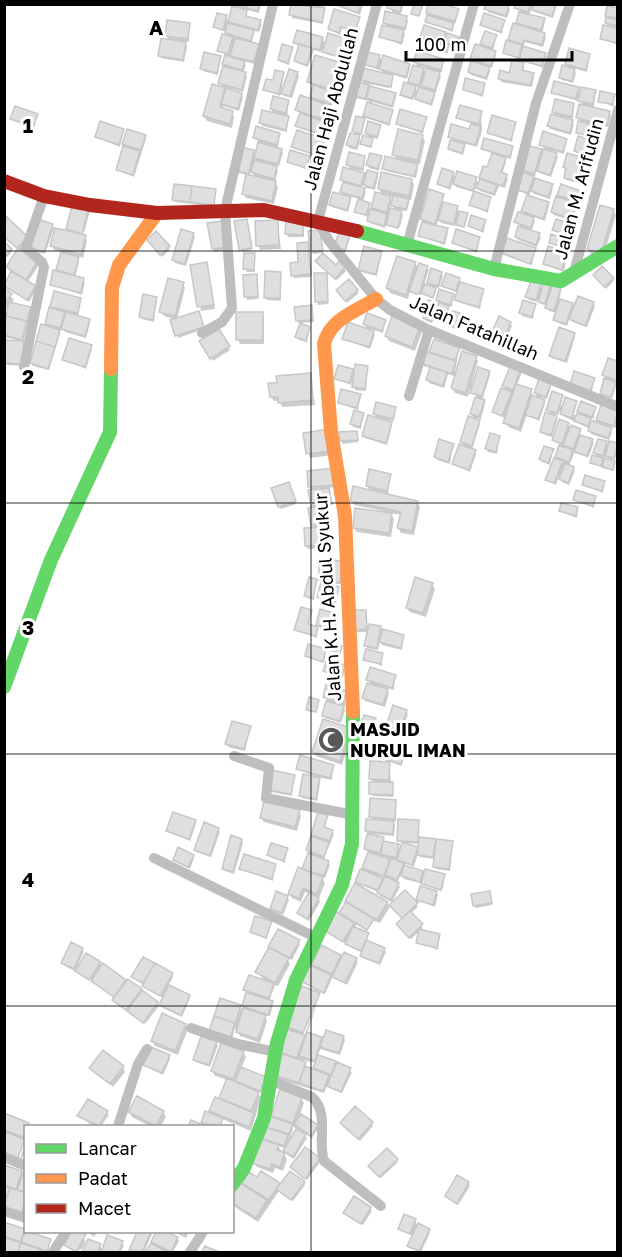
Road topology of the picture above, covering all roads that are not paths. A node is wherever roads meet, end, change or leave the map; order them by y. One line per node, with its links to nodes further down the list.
1 (273, 4): 9 (street)
2 (377, 4): 11 (street, Jalan Haji Abdullah)
3 (474, 4): 12 (street)
4 (570, 4): 14 (street)
5 (618, 110): 6 (street, Jalan M. Arifudin)
6 (614, 135): 15 (street, Jalan M. Arifudin)
7 (4, 181): 8 (street)
8 (44, 196): 10 (street); 19 (street)
9 (225, 210): 10 (street); 11 (street); 18 (street)
10 (157, 213): 22 (street)
11 (318, 221): 12 (street); 16 (street, Jalan Fatahillah)
12 (407, 245): 14 (street)
13 (618, 246): 15 (street)
14 (494, 269): 15 (street)
15 (573, 276)
16 (376, 299): 17 (street, Jalan Fatahillah); 24 (street, Jalan K.H. Abdul Syukur)
17 (429, 330): 20 (street); 21 (street, Jalan Fatahillah)
18 (202, 333)
19 (24, 367)
20 (409, 396)
21 (618, 407)
22 (4, 687)
23 (234, 756): 24 (street)
24 (354, 815): 26 (street, Jalan K.H. Abdul Syukur)
25 (153, 858): 26 (street)
26 (316, 938): 29 (street, Jalan K.H. Abdul Syukur)
27 (191, 1028): 29 (street)
28 (147, 1049): 31 (street)
29 (276, 1052): 30 (street, Jalan K.H. Abdul Syukur)
30 (272, 1081): 34 (street, Jalan K.H. Abdul Syukur); 35 (street)
31 (118, 1125)
32 (4, 1157): 33 (street)
33 (24, 1165)
34 (234, 1182)
35 (381, 1206)
36 (4, 1211): 37 (street)
37 (24, 1217)
38 (63, 1233): 40 (street)
39 (202, 1233): 41 (street)
40 (52, 1252)
41 (190, 1252)

